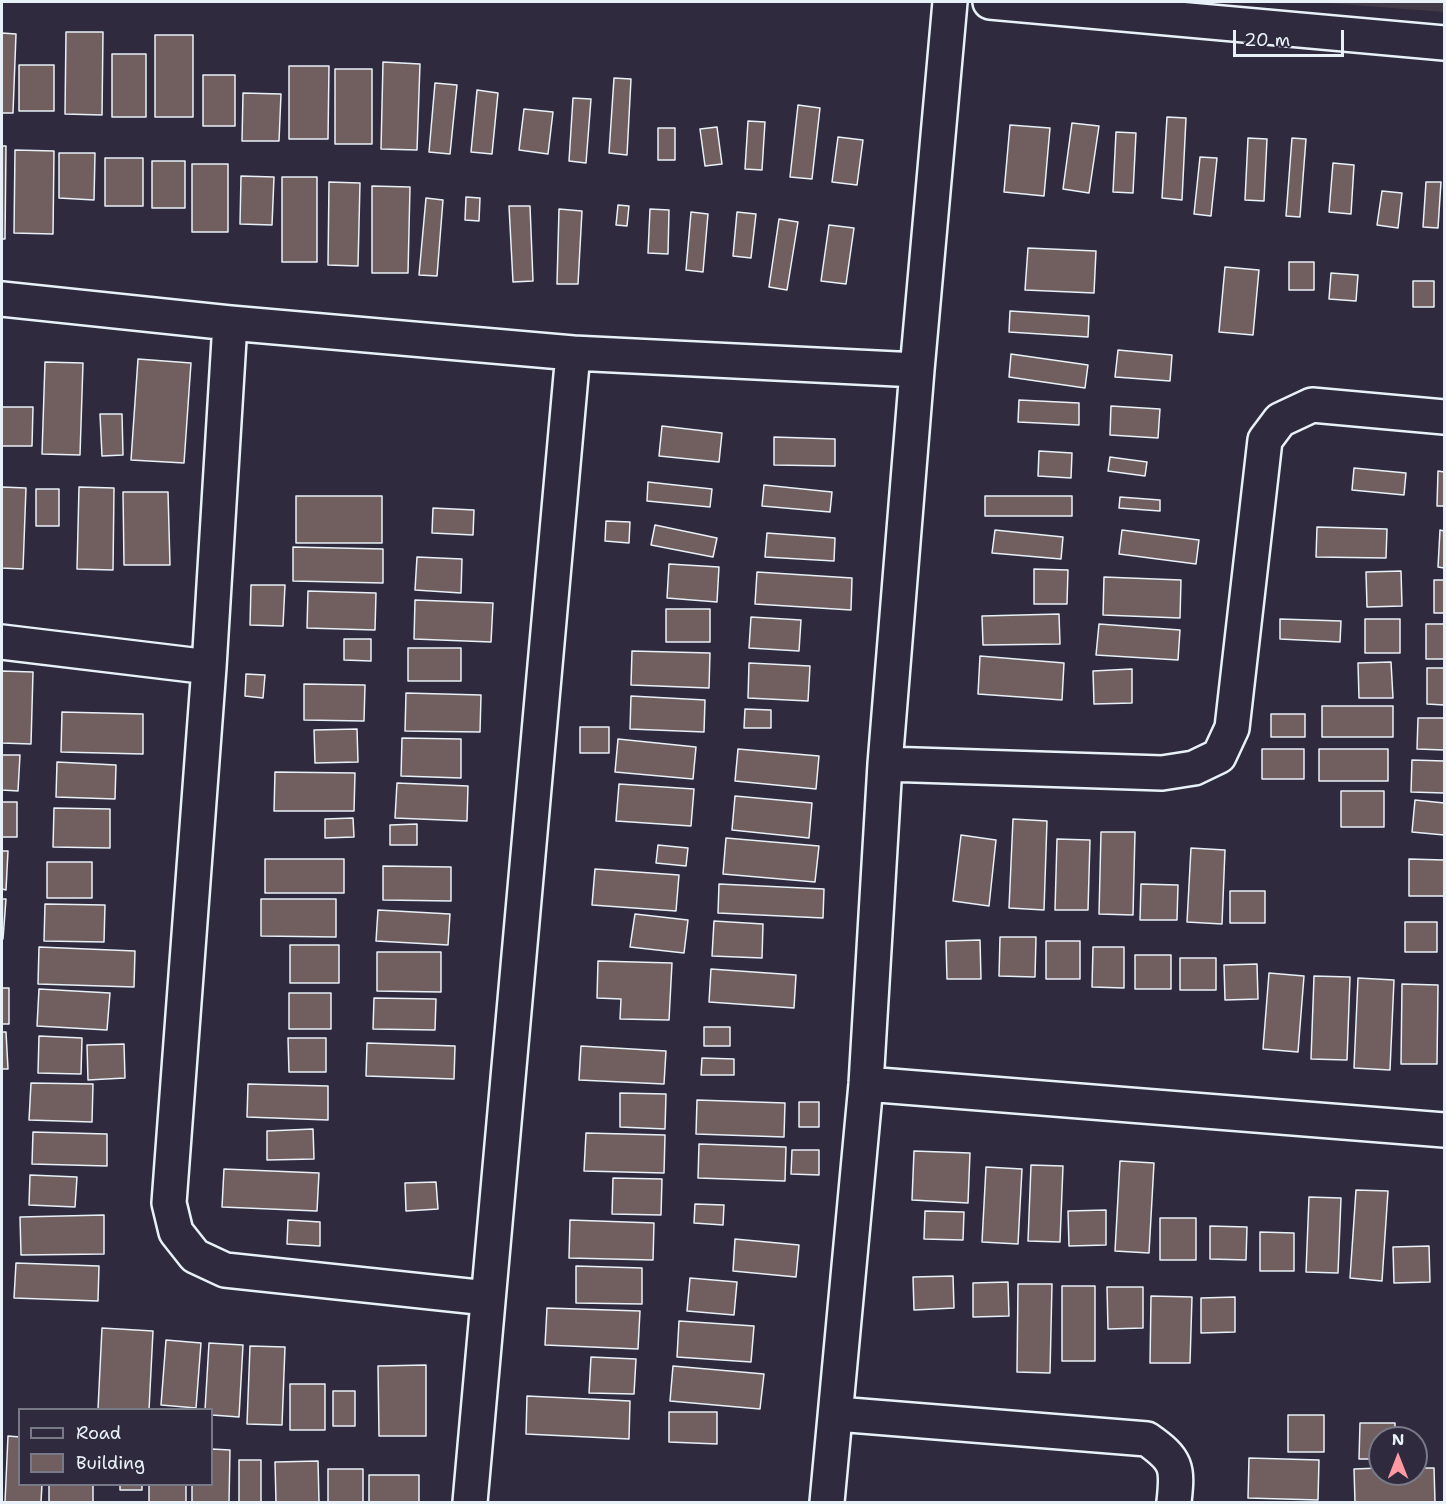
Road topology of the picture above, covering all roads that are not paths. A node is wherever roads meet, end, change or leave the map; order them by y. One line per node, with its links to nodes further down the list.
1 (950, 2): 7 (street)
2 (990, 2): 3 (street)
3 (1444, 43)
4 (2, 299): 5 (street)
5 (230, 323): 6 (street); 10 (street)
6 (573, 353): 7 (street); 14 (street)
7 (917, 370): 11 (street)
8 (1444, 417): 11 (street)
9 (2, 642): 10 (street)
10 (208, 667): 14 (street)
11 (885, 764): 12 (street)
12 (866, 1084): 13 (street); 15 (street)
13 (1444, 1130)
14 (487, 1298): 16 (street)
15 (837, 1414): 17 (street); 18 (street)
16 (470, 1503)
17 (827, 1503)
18 (1174, 1503)

